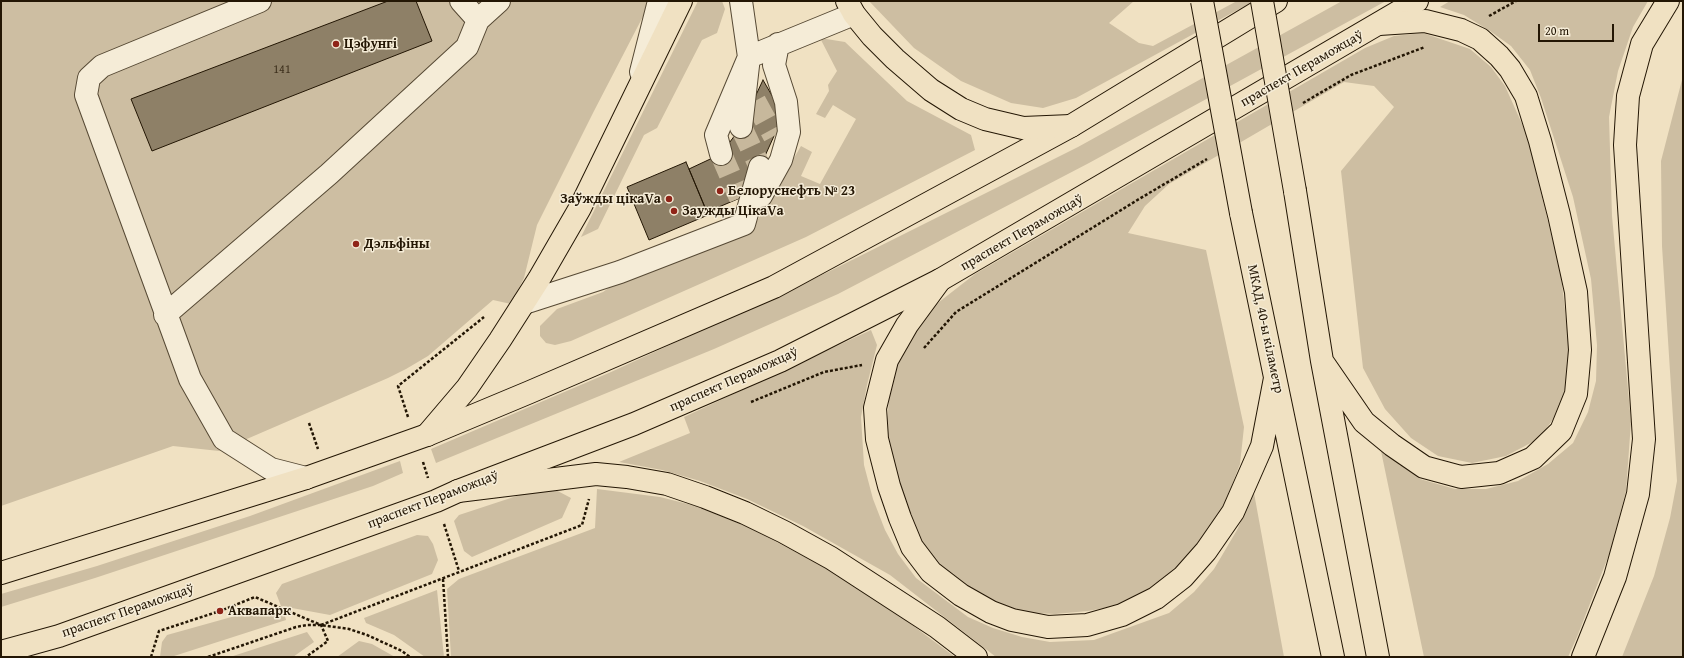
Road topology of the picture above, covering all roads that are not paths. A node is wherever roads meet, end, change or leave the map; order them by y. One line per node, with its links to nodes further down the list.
1 (461, 1): 13 (lane)
2 (499, 1): 13 (lane)
3 (659, 1): 17 (lane)
4 (681, 1): 17 (main road)
5 (741, 1): 16 (lane)
6 (1202, 1): 30 (main road, МКАД, 40-ы кіламетр, bridge)
7 (1262, 1): 29 (main road, bridge)
8 (1276, 1): 19 (main road)
9 (1417, 1): 14 (main road, праспект Пераможцаў)
10 (1668, 1): 39 (main road)
11 (253, 2): 28 (lane)
12 (851, 7): 15 (lane); 19 (main road)
13 (478, 20): 28 (lane)
14 (1379, 24): 26 (main road, праспект Пераможцаў); 29 (main road)
15 (778, 44): 16 (lane); 25 (lane)
16 (749, 57): 18 (lane); 20 (lane); 22 (lane)
17 (637, 91): 27 (main road)
18 (754, 100)
19 (1071, 126): 31 (main road)
20 (741, 127)
21 (774, 136): 25 (lane)
22 (722, 154)
23 (760, 167): 25 (lane)
24 (740, 198): 25 (lane)
25 (744, 224): 27 (lane)
26 (940, 280): 30 (main road); 33 (main road, праспект Пераможцаў)
27 (524, 303): 31 (main road)
28 (165, 315): 32 (lane)
29 (1322, 361): 38 (main road)
30 (1275, 378): 37 (main road, МКАД, 40-ы кіламетр)
31 (427, 435): 32 (main road)
32 (306, 478): 34 (main road)
33 (458, 491): 35 (main road, праспект Пераможцаў); 36 (main road)
34 (1, 573)
35 (1, 652)
36 (976, 657)
37 (1333, 657)
38 (1378, 657)
39 (1583, 657)

